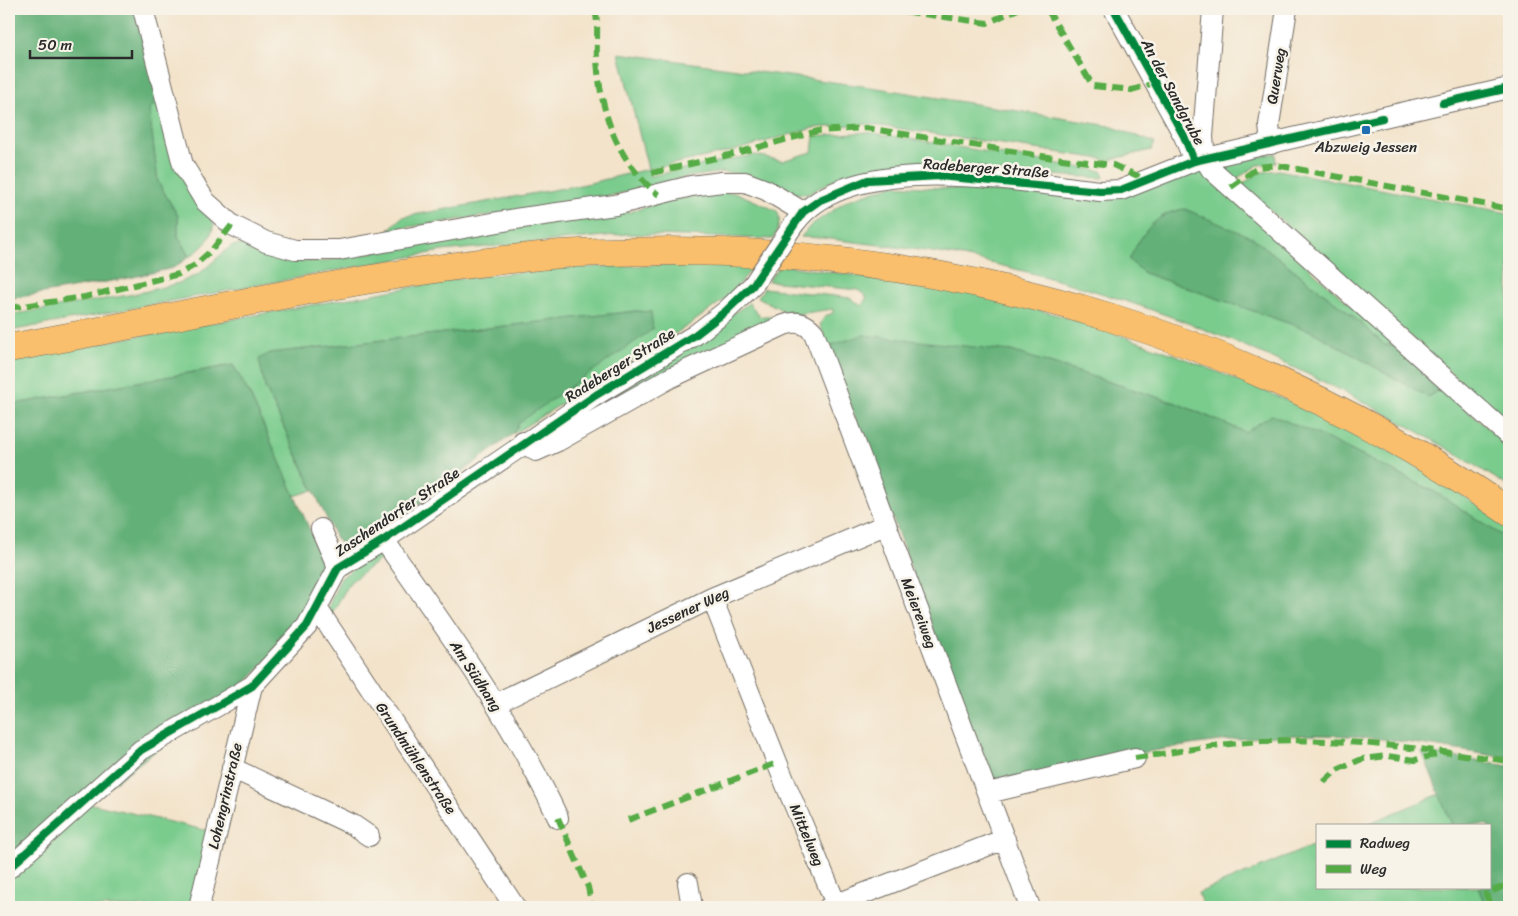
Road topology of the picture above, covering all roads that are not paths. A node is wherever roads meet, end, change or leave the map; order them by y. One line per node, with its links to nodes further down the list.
1 (143, 9): 8 (street)
2 (1114, 9): 7 (street, An der Sandgrube)
3 (1213, 9): 7 (street)
4 (1287, 9): 6 (street, Querweg)
5 (1509, 88): 6 (street, Radeberger Straße)
6 (1271, 144): 7 (street, Radeberger Straße)
7 (1199, 160): 8 (street, Radeberger Straße); 10 (street, An der Sandgrube)
8 (799, 218): 11 (street, Radeberger Straße, bridge)
9 (9, 348): 12 (highway)
10 (1509, 436)
11 (523, 442): 15 (street, Meiereiweg); 17 (street, Zaschendorfer Straße)
12 (1459, 477): 13 (highway); 14 (highway)
13 (1509, 501)
14 (1509, 512)
15 (886, 526): 19 (street, Jessener Weg); 25 (street, Meiereiweg)
16 (321, 529): 18 (street)
17 (384, 540): 18 (street, Zaschendorfer Straße); 22 (street, Am Südhang)
18 (338, 568): 20 (street, Zaschendorfer Straße)
19 (712, 598): 22 (street, Jessener Weg); 31 (street, Mittelweg)
20 (317, 608): 21 (street, Zaschendorfer Straße); 33 (street, Grundmühlenstraße)
21 (252, 686): 24 (street, Lohengrinstraße); 29 (street, Zaschendorfer Straße)
22 (495, 704): 26 (street, Am Südhang)
23 (1135, 758): 25 (street)
24 (232, 768): 27 (street); 32 (street, Lohengrinstraße)
25 (988, 793): 28 (street, Meiereiweg)
26 (558, 818)
27 (369, 836)
28 (1005, 839): 31 (street, Mittelweg); 35 (street, Meiereiweg)
29 (9, 868)
30 (688, 884): 34 (street)
31 (833, 906)
32 (199, 907)
33 (515, 907)
34 (692, 907)
35 (1030, 907)

